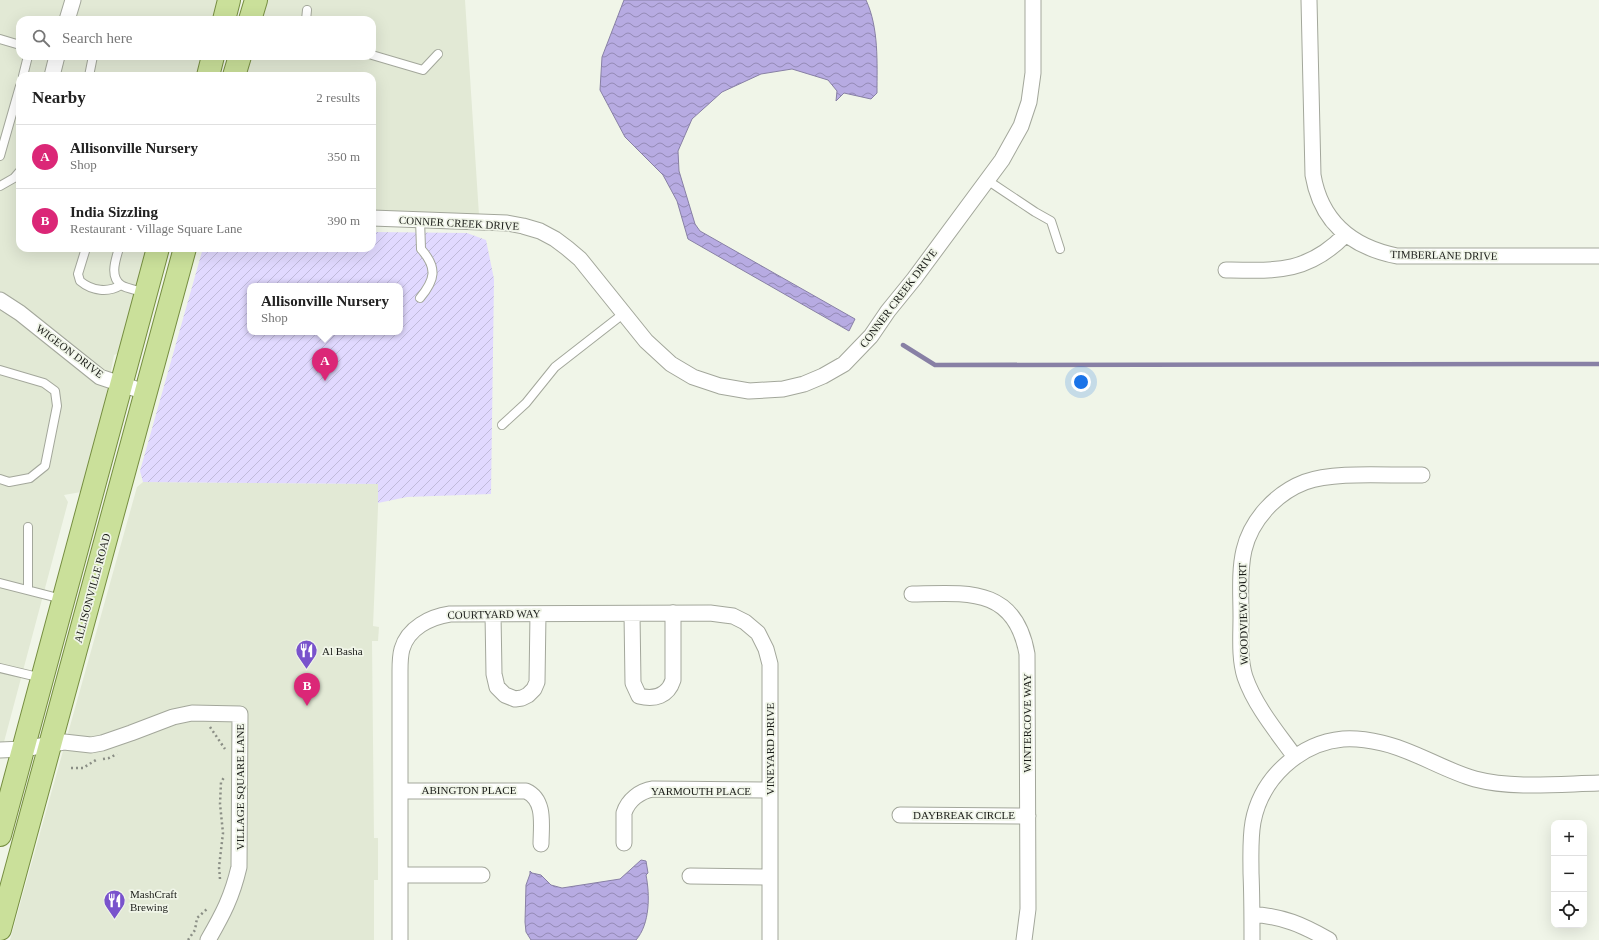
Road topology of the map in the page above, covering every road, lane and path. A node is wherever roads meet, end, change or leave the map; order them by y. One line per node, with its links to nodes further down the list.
1 (73, 0): 7 (street)
2 (229, 0): 8 (main road)
3 (256, 0): 9 (main road)
4 (1033, 0): 28 (street, CONNER CREEK DRIVE)
5 (1309, 0): 32 (street, TIMBERLANE DRIVE)
6 (307, 10): 10 (lane)
7 (68, 16)
8 (225, 16)
9 (251, 16)
10 (306, 16)
11 (0, 40): 12 (lane)
12 (16, 44)
13 (438, 54): 14 (lane)
14 (376, 56)
15 (27, 60): 20 (lane)
16 (56, 60): 21 (street)
17 (92, 60): 22 (lane)
18 (212, 60): 23 (main road)
19 (239, 60): 24 (main road)
20 (24, 72)
21 (53, 72)
22 (90, 72)
23 (209, 72)
24 (235, 72)
25 (16, 100): 26 (lane)
26 (0, 156)
27 (16, 175): 29 (lane)
28 (987, 180): 33 (lane); 44 (street, CONNER CREEK DRIVE)
29 (0, 186)
30 (376, 218): 31 (street, CONNER CREEK DRIVE)
31 (420, 219): 42 (lane); 44 (street, CONNER CREEK DRIVE)
32 (1345, 235): 38 (street, TIMBERLANE DRIVE); 39 (street)
33 (1060, 249)
34 (85, 252): 40 (lane)
35 (118, 252): 40 (lane)
36 (157, 252): 41 (main road, ALLISONVILLE ROAD)
37 (184, 252): 47 (main road, ALLISONVILLE ROAD)
38 (1599, 256)
39 (1226, 270)
40 (121, 285): 41 (lane)
41 (146, 293): 46 (main road, ALLISONVILLE ROAD)
42 (420, 298)
43 (0, 300): 46 (street, WIGEON DRIVE)
44 (623, 314): 48 (lane)
45 (0, 370): 50 (lane)
46 (121, 384): 47 (street, WIGEON DRIVE); 55 (main road, ALLISONVILLE ROAD)
47 (145, 392): 64 (main road, ALLISONVILLE ROAD)
48 (502, 425)
49 (1422, 476): 68 (street, WOODVIEW COURT)
50 (0, 479)
51 (28, 527): 53 (lane)
52 (0, 583): 53 (lane)
53 (28, 590): 55 (lane)
54 (912, 594): 75 (street, WINTERCOVE WAY)
55 (63, 599): 62 (main road, ALLISONVILLE ROAD)
56 (493, 614): 57 (street, COURTYARD WAY); 57 (street); 73 (street, COURTYARD WAY)
57 (538, 614): 58 (street, COURTYARD WAY)
58 (632, 614): 59 (street, COURTYARD WAY); 59 (street)
59 (672, 614): 60 (street, COURTYARD WAY)
60 (751, 627): 72 (street, VINEYARD DRIVE)
61 (0, 668): 62 (lane)
62 (42, 678): 64 (main road, ALLISONVILLE ROAD)
63 (206, 727): 66 (path)
64 (38, 747): 65 (street); 76 (main road, ALLISONVILLE ROAD); 86 (main road, ALLISONVILLE ROAD); 88 (street, VILLAGE SQUARE LANE)
65 (0, 750)
66 (225, 750)
67 (120, 751): 69 (path)
68 (1294, 757): 71 (street); 85 (street)
69 (71, 768)
70 (225, 769): 83 (path)
71 (1599, 783)
72 (770, 790): 77 (street, YARMOUTH PLACE); 82 (street, VINEYARD DRIVE)
73 (400, 791): 78 (street, ABINGTON PLACE); 79 (street, COURTYARD WAY)
74 (900, 815): 75 (street, DAYBREAK CIRCLE)
75 (1028, 816): 91 (street, WINTERCOVE WAY)
76 (0, 835)
77 (624, 843)
78 (541, 844)
79 (400, 875): 80 (street); 89 (street, COURTYARD WAY)
80 (482, 875)
81 (690, 876): 82 (street)
82 (770, 877): 90 (street, VINEYARD DRIVE)
83 (220, 880)
84 (209, 905): 87 (path)
85 (1252, 914): 92 (street); 93 (street)
86 (0, 929)
87 (188, 940)
88 (208, 940)
89 (400, 940)
90 (770, 940)
91 (1024, 940)
92 (1252, 940)
93 (1328, 940)

